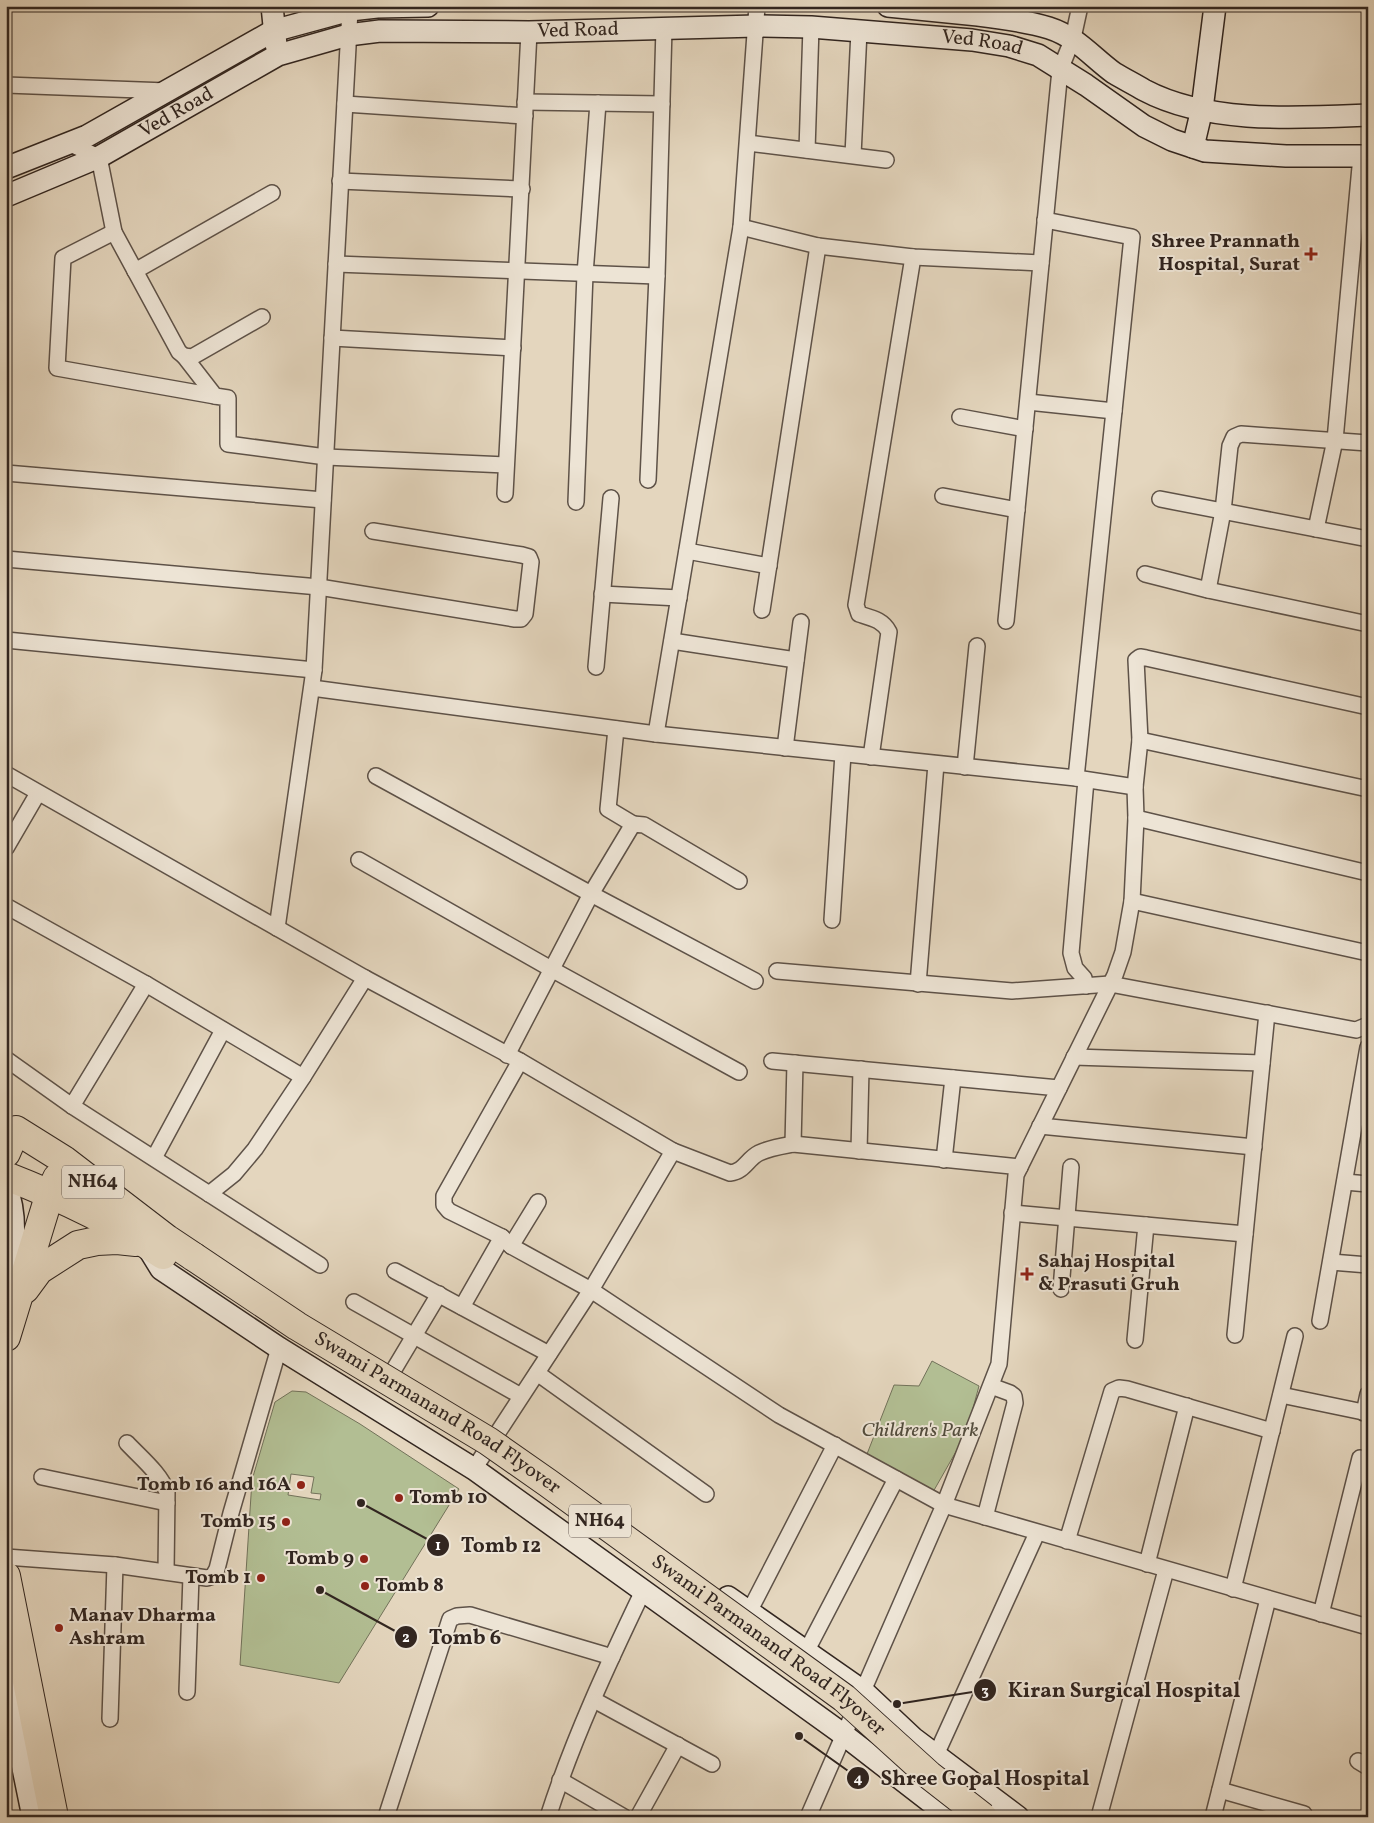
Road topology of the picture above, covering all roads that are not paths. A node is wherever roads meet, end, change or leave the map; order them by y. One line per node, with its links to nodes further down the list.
1 (272, 6): 10 (main road)
2 (428, 6): 6 (main road, Ved Road)
3 (888, 6): 14 (main road, Ved Road)
4 (1080, 6): 14 (street)
5 (1215, 6): 23 (main road)
6 (350, 10): 10 (main road, Ved Road); 13 (street)
7 (756, 16): 8 (main road, Ved Road); 9 (main road, Ved Road); 26 (street)
8 (811, 27): 11 (main road, Ved Road); 28 (street)
9 (664, 28): 12 (main road, Ved Road); 21 (street)
10 (273, 30): 15 (main road); 18 (main road, Ved Road)
11 (859, 31): 16 (main road, Ved Road); 29 (street)
12 (529, 32): 13 (main road, Ved Road); 22 (street)
13 (348, 35): 15 (main road, Ved Road); 20 (street)
14 (1073, 38): 16 (street); 23 (main road, Ved Road)
15 (278, 55): 31 (main road, Ved Road)
16 (1060, 70): 27 (main road, Ved Road); 38 (street)
17 (6, 85): 18 (street)
18 (166, 91): 25 (main road, Ved Road)
19 (598, 103): 21 (street); 22 (street); 47 (street)
20 (345, 104): 22 (street); 34 (street)
21 (662, 104): 48 (street)
22 (525, 109): 35 (street)
23 (1202, 109): 24 (main road, Ved Road); 27 (main road)
24 (1368, 115)
25 (68, 143): 31 (street); 33 (main road, Ved Road)
26 (748, 143): 28 (street); 39 (street)
27 (1192, 147): 30 (main road, Ved Road)
28 (807, 150): 29 (street)
29 (853, 156): 32 (street)
30 (1364, 156): 58 (street)
31 (99, 157): 37 (main road, Ved Road); 40 (street)
32 (886, 160)
33 (6, 168)
34 (340, 181): 35 (street); 44 (street)
35 (522, 189): 46 (street)
36 (272, 193): 45 (street)
37 (6, 196)
38 (1045, 220): 43 (street); 55 (street)
39 (741, 227): 41 (street); 75 (street)
40 (114, 232): 45 (street); 53 (street)
41 (818, 246): 42 (street); 77 (street)
42 (913, 257): 43 (street); 100 (street)
43 (1041, 263): 54 (street)
44 (336, 264): 46 (street); 50 (street)
45 (135, 271): 52 (street)
46 (517, 271): 47 (street); 51 (street)
47 (585, 274): 48 (street); 69 (street)
48 (657, 276): 63 (street)
49 (262, 317): 52 (street)
50 (332, 338): 51 (street); 60 (street)
51 (513, 348): 61 (street)
52 (184, 356): 53 (street)
53 (215, 396): 60 (street)
54 (1028, 402): 55 (street); 57 (street)
55 (1114, 411): 105 (street)
56 (960, 417): 57 (street)
57 (1025, 429): 70 (street)
58 (1335, 440): 59 (street); 71 (street); 72 (street)
59 (1368, 443)
60 (326, 457): 61 (street); 68 (street)
61 (506, 465): 64 (street)
62 (6, 473): 68 (street)
63 (648, 480)
64 (505, 494)
65 (943, 496): 70 (street)
66 (610, 498): 81 (street)
67 (1160, 499): 71 (street)
68 (323, 500): 79 (street)
69 (576, 502)
70 (1017, 510): 84 (street)
71 (1222, 511): 72 (street); 80 (street)
72 (1316, 529): 74 (street)
73 (373, 531): 79 (street)
74 (1368, 539)
75 (687, 552): 77 (street); 82 (street)
76 (6, 559): 79 (street)
77 (769, 566): 83 (street)
78 (1145, 574): 80 (street)
79 (318, 587): 92 (street)
80 (1208, 590): 86 (street)
81 (602, 594): 82 (street); 91 (street)
82 (679, 598): 88 (street)
83 (762, 610)
84 (1006, 621)
85 (801, 622): 90 (street)
86 (1368, 624)
87 (6, 640): 92 (street)
88 (672, 641): 90 (street); 96 (street)
89 (977, 646): 102 (street)
90 (796, 660): 98 (street)
91 (596, 667)
92 (314, 670): 93 (street)
93 (312, 688): 95 (street); 119 (street)
94 (1368, 707): 97 (street)
95 (616, 729): 96 (street); 110 (street)
96 (656, 734): 98 (street)
97 (1140, 740): 106 (street); 107 (street)
98 (785, 748): 99 (street)
99 (844, 754): 100 (street); 118 (street)
100 (872, 757): 101 (street)
101 (936, 764): 102 (street); 126 (street)
102 (965, 767): 105 (street)
103 (6, 774): 108 (street)
104 (376, 776): 115 (street)
105 (1081, 779): 106 (street); 128 (street)
106 (1135, 787): 109 (street)
107 (1368, 789)
108 (38, 793): 111 (street); 119 (street)
109 (1136, 818): 113 (street); 116 (street)
110 (633, 824): 114 (street); 115 (street)
111 (6, 848)
112 (359, 860): 121 (street)
113 (1368, 873)
114 (739, 880)
115 (591, 894): 121 (street); 124 (street)
116 (1132, 901): 120 (street); 127 (street)
117 (6, 906): 125 (street)
118 (832, 920)
119 (277, 928): 123 (street)
120 (1368, 953)
121 (553, 970): 134 (street); 140 (street)
122 (777, 971): 126 (street)
123 (365, 978): 134 (street); 141 (street)
124 (755, 981)
125 (146, 984): 131 (street); 145 (street)
126 (918, 984): 128 (street)
127 (1110, 984): 128 (street); 129 (street); 133 (street)
128 (1086, 986)
129 (1267, 1013): 130 (street); 138 (street)
130 (1368, 1025)
131 (223, 1030): 141 (street); 152 (street)
132 (1368, 1047): 143 (street)
133 (1074, 1056): 138 (street); 144 (street)
134 (514, 1058): 151 (street); 169 (street)
135 (6, 1059): 145 (street)
136 (772, 1061): 137 (street)
137 (795, 1063): 139 (street); 148 (street)
138 (1262, 1064): 149 (street)
139 (861, 1069): 142 (street); 150 (street)
140 (739, 1072)
141 (303, 1077): 162 (street)
142 (953, 1078): 144 (street); 154 (street)
143 (1364, 1087): 158 (street)
144 (1059, 1088): 146 (street)
145 (72, 1106): 152 (street)
146 (1040, 1126): 149 (street); 155 (street)
147 (10, 1136): 153 (highway, NH64)
148 (793, 1144): 150 (street); 151 (street)
149 (1254, 1147): 167 (street)
150 (860, 1151): 154 (street)
151 (673, 1152): 177 (street)
152 (154, 1158): 162 (street)
153 (64, 1160): 161 (highway, NH64); 168 (highway, NH64)
154 (944, 1160): 155 (street)
155 (1020, 1167): 164 (street)
156 (1071, 1167): 165 (street)
157 (6, 1176): 161 (highway, NH64)
158 (1345, 1182): 159 (street); 171 (street)
159 (1368, 1184)
160 (6, 1186): 175 (main road)
161 (50, 1194): 168 (highway, NH64); 182 (highway, NH64)
162 (210, 1194): 172 (street)
163 (538, 1202): 169 (street)
164 (1012, 1213): 165 (street); 191 (street)
165 (1066, 1218): 166 (street); 176 (street)
166 (1146, 1225): 167 (street); 186 (street)
167 (1245, 1234): 183 (street)
168 (156, 1241): 170 (highway, Swami Parmanand Road Flyover / NH64); 182 (highway); 187 (main road); 189 (main road)
169 (506, 1241): 177 (street); 180 (street)
170 (186, 1261): 246 (highway, Swami Parmanand Road Flyover / NH64); 247 (highway, Swami Parmanand Road Flyover / NH64, bridge)
171 (1331, 1262): 173 (street); 181 (street)
172 (320, 1265)
173 (1368, 1265)
174 (395, 1271): 178 (street)
175 (6, 1278)
176 (1061, 1289)
177 (591, 1290): 188 (street); 200 (street)
178 (439, 1294): 180 (street); 184 (street)
179 (354, 1302): 184 (street)
180 (462, 1307): 188 (street)
181 (1320, 1321)
182 (8, 1331)
183 (1235, 1335)
184 (414, 1336): 189 (street); 194 (street)
185 (1295, 1336): 193 (street)
186 (1135, 1340)
187 (279, 1348): 202 (main road); 217 (street)
188 (549, 1354): 190 (street)
189 (393, 1371): 198 (main road)
190 (537, 1372): 194 (street); 205 (street)
191 (990, 1386): 207 (street); 208 (street)
192 (1368, 1394): 196 (street)
193 (1281, 1395): 196 (street); 197 (street)
194 (521, 1396): 198 (street)
195 (1187, 1406): 197 (street); 210 (street); 212 (street)
196 (1366, 1413)
197 (1272, 1431): 218 (street)
198 (495, 1435): 202 (street); 221 (main road)
199 (127, 1443): 206 (street)
200 (835, 1445): 204 (street); 221 (street)
201 (1360, 1458): 222 (street)
202 (474, 1469): 219 (main road)
203 (42, 1478): 206 (street)
204 (896, 1479): 207 (street); 224 (street)
205 (706, 1494)
206 (167, 1503): 215 (street)
207 (944, 1505): 208 (street); 227 (street)
208 (985, 1518): 209 (street)
209 (1037, 1532): 210 (street); 233 (street)
210 (1067, 1541): 212 (street)
211 (6, 1556): 213 (street)
212 (1147, 1564): 214 (street)
213 (115, 1565): 215 (street); 230 (street)
214 (1166, 1570): 218 (street); 249 (street)
215 (166, 1572): 217 (street)
216 (6, 1576): 239 (highway)
217 (191, 1576): 228 (street)
218 (1233, 1589): 220 (street)
219 (643, 1591): 225 (street); 231 (main road)
220 (1268, 1599): 222 (street); 236 (street)
221 (749, 1612): 224 (main road)
222 (1321, 1614): 223 (street)
223 (1368, 1627)
224 (806, 1652): 227 (main road)
225 (612, 1657): 229 (street); 240 (street)
226 (6, 1685): 238 (main road)
227 (863, 1691): 231 (street); 233 (main road)
228 (187, 1692)
229 (594, 1700): 232 (street); 235 (street)
230 (110, 1719)
231 (844, 1735): 244 (street); 245 (main road)
232 (678, 1745): 234 (street); 243 (street)
233 (936, 1755): 248 (main road)
234 (712, 1764)
235 (560, 1780): 241 (street); 242 (street)
236 (1220, 1790): 237 (street); 250 (street)
237 (1304, 1814)
238 (33, 1817)
239 (54, 1817)
240 (386, 1817)
241 (548, 1817)
242 (624, 1817)
243 (638, 1817)
244 (808, 1817)
245 (950, 1817)
246 (960, 1817)
247 (983, 1817)
248 (1018, 1817)
249 (1099, 1817)
250 (1213, 1817)

